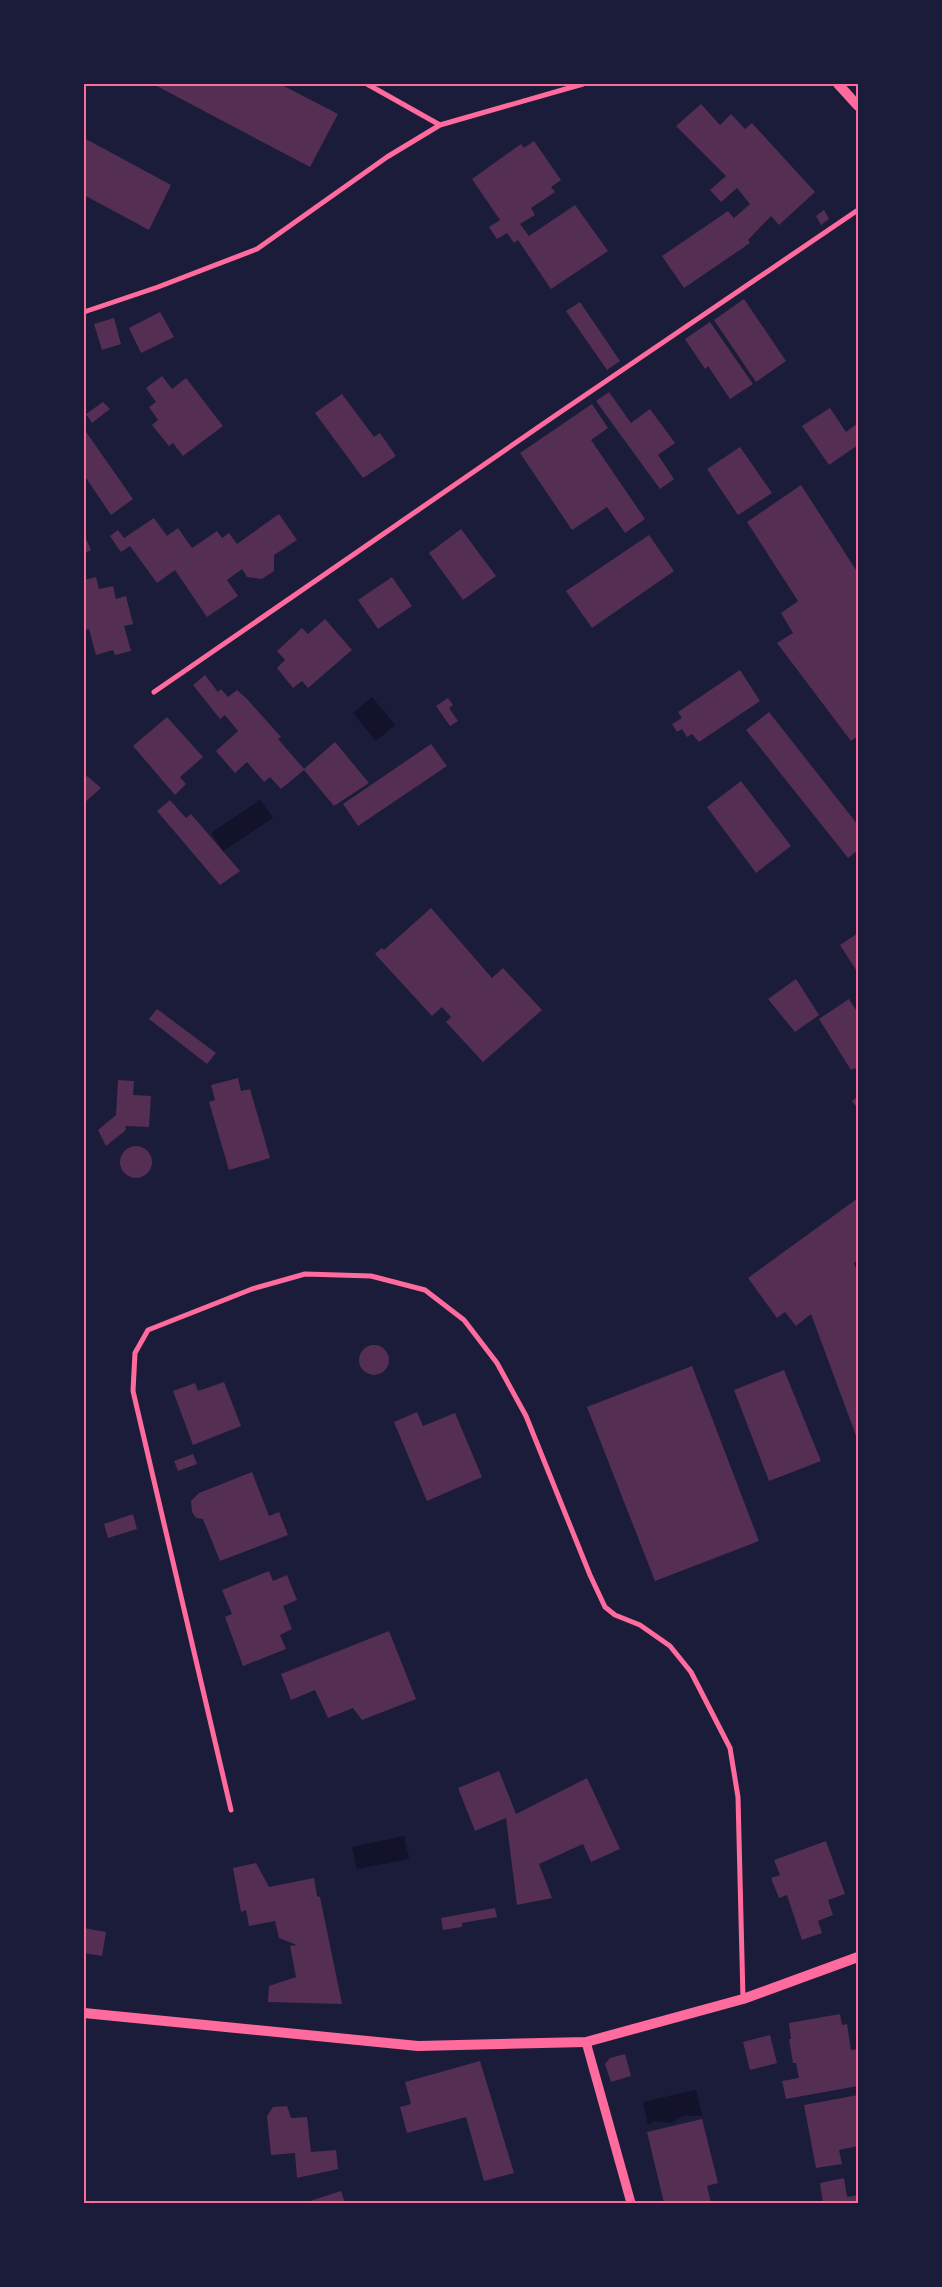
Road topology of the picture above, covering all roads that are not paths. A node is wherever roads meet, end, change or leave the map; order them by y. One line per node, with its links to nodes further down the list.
1 (367, 84): 5 (street)
2 (583, 84): 5 (street)
3 (838, 84): 4 (main road)
4 (858, 106)
5 (440, 125): 7 (street)
6 (858, 210): 8 (street)
7 (84, 312)
8 (154, 692)
9 (231, 1810): 11 (street)
10 (858, 1957): 11 (main road)
11 (743, 2000): 13 (main road)
12 (84, 2013): 13 (main road)
13 (586, 2042): 14 (street)
14 (631, 2203)

